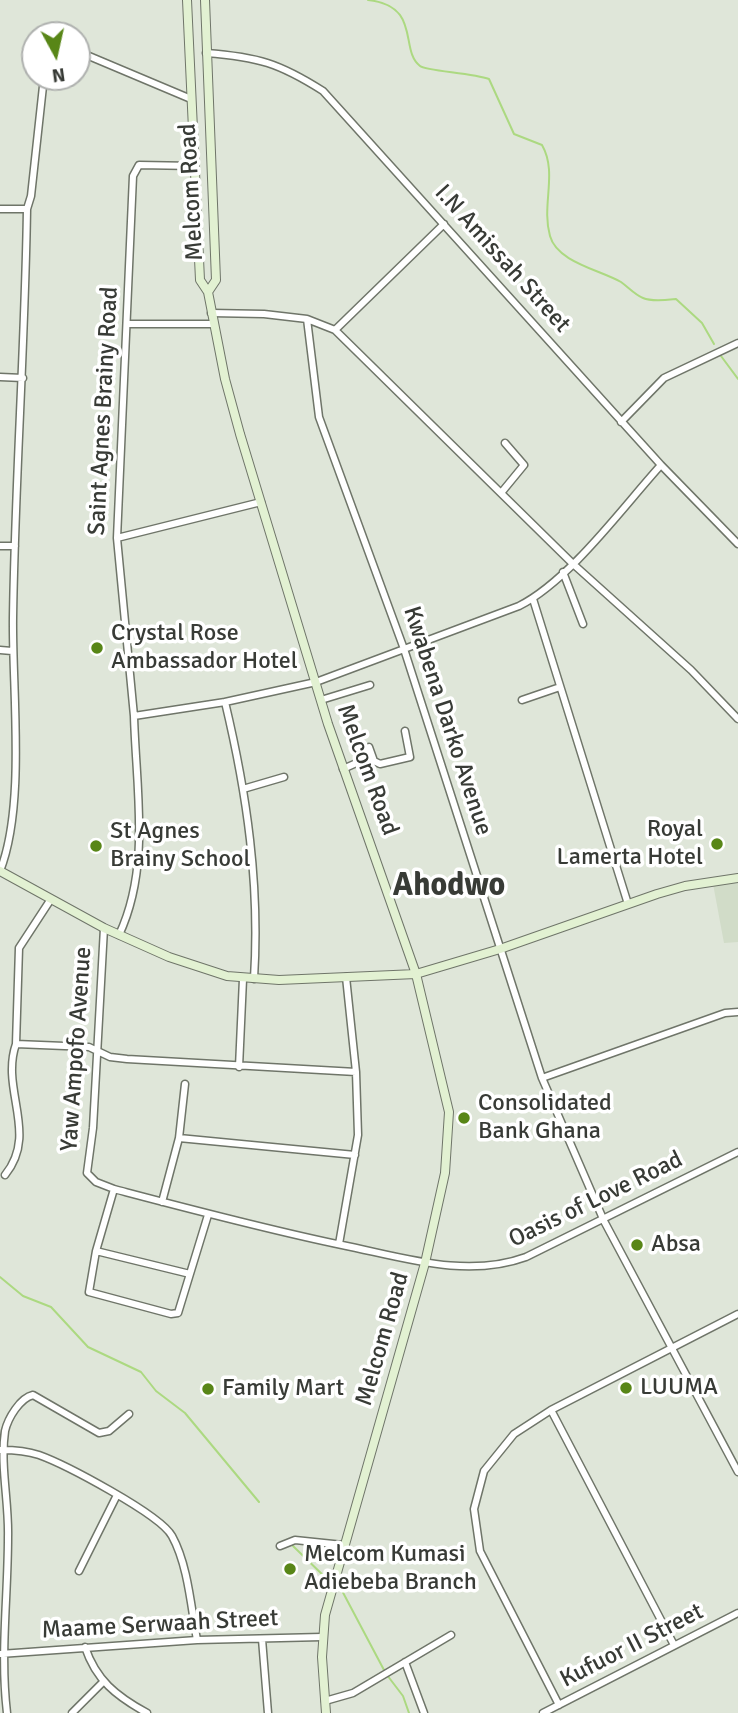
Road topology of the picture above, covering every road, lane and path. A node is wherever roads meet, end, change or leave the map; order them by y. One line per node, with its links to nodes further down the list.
1 (187, 0): 6 (main road)
2 (205, 0): 3 (main road, Melcom Road)
3 (206, 53): 7 (main road, Melcom Road); 11 (street, I.N Amissah Street)
4 (91, 57): 6 (street)
5 (42, 91): 10 (street)
6 (191, 99): 7 (main road); 8 (main road)
7 (207, 104): 12 (main road, Melcom Road)
8 (195, 166): 12 (main road); 15 (street, Saint Agnes Brainy Road)
9 (0, 209): 10 (street)
10 (27, 209): 20 (street)
11 (444, 224): 17 (street); 21 (street, I.N Amissah Street)
12 (208, 292): 13 (main road, Melcom Road)
13 (211, 313): 14 (street); 16 (main road, Melcom Road)
14 (307, 318): 17 (street); 34 (street, Kwabena Darko Avenue)
15 (128, 324): 16 (street); 26 (street, Saint Agnes Brainy Road)
16 (213, 324): 25 (main road, Melcom Road)
17 (335, 330): 24 (street)
18 (738, 343): 21 (street)
19 (0, 377): 20 (street)
20 (23, 378): 29 (street)
21 (621, 422): 23 (street, I.N Amissah Street)
22 (505, 443): 24 (street)
23 (661, 465): 27 (street, I.N Amissah Street); 30 (street)
24 (501, 493): 30 (street)
25 (261, 502): 26 (street); 37 (main road, Melcom Road)
26 (117, 538): 43 (street, Saint Agnes Brainy Road)
27 (738, 544)
28 (0, 546): 29 (street)
29 (15, 546): 36 (street)
30 (572, 563): 31 (street); 44 (street)
31 (563, 572): 32 (street); 33 (street)
32 (533, 599): 34 (street); 39 (street)
33 (583, 624)
34 (404, 649): 37 (street); 57 (street, Kwabena Darko Avenue)
35 (0, 650): 36 (street)
36 (12, 651): 51 (street)
37 (316, 682): 40 (main road, Melcom Road); 42 (street)
38 (370, 685): 40 (street)
39 (560, 687): 41 (street); 54 (street)
40 (321, 700): 48 (main road, Melcom Road)
41 (522, 700)
42 (225, 702): 43 (street); 50 (street)
43 (134, 716): 56 (street, Saint Agnes Brainy Road)
44 (738, 719)
45 (405, 732): 47 (street)
46 (369, 747): 47 (street)
47 (372, 756): 48 (street)
48 (343, 769): 58 (main road, Melcom Road)
49 (284, 777): 50 (street)
50 (243, 789): 61 (street)
51 (0, 871): 53 (main road)
52 (738, 878): 54 (main road)
53 (51, 899): 55 (main road); 63 (street)
54 (628, 904): 57 (main road)
55 (104, 928): 56 (main road); 64 (street, Yaw Ampofo Avenue)
56 (119, 935): 60 (main road)
57 (500, 949): 58 (main road); 67 (street, Kwabena Darko Avenue)
58 (416, 974): 59 (main road); 80 (main road, Melcom Road)
59 (346, 977): 61 (main road); 66 (street)
60 (243, 979): 61 (main road); 65 (street)
61 (254, 979)
62 (738, 1012): 67 (street)
63 (16, 1044): 64 (street); 73 (street)
64 (97, 1050): 65 (street); 72 (street, Yaw Ampofo Avenue)
65 (239, 1067): 66 (street)
66 (356, 1072): 71 (street)
67 (542, 1078): 77 (street, Kwabena Darko Avenue)
68 (185, 1084): 69 (street)
69 (178, 1138): 71 (street); 75 (street)
70 (738, 1152): 77 (street, Oasis of Love Road)
71 (355, 1155): 78 (street)
72 (87, 1173): 74 (street, Oasis of Love Road)
73 (5, 1175)
74 (114, 1189): 75 (street, Oasis of Love Road); 79 (street)
75 (162, 1202): 76 (street, Oasis of Love Road)
76 (208, 1215): 78 (street, Oasis of Love Road); 81 (street)
77 (604, 1221): 80 (street, Oasis of Love Road); 83 (street, Kwabena Darko Avenue)
78 (339, 1244): 80 (street, Oasis of Love Road)
79 (96, 1251): 81 (street); 81 (street)
80 (425, 1263): 89 (main road, Melcom Road)
81 (190, 1274)
82 (738, 1314): 83 (street)
83 (672, 1347): 84 (street); 87 (street, Kwabena Darko Avenue)
84 (551, 1410): 97 (street); 103 (street)
85 (130, 1414): 86 (street)
86 (1, 1450): 88 (street); 99 (street)
87 (738, 1472)
88 (117, 1495): 91 (street); 96 (street)
89 (343, 1545): 90 (street); 94 (main road, Melcom Road)
90 (280, 1546)
91 (79, 1571)
92 (738, 1613): 97 (street, Kufuor II Street)
93 (451, 1635): 100 (street)
94 (322, 1637): 95 (street, Maame Serwaah Street); 102 (main road, Melcom Road)
95 (262, 1639): 96 (street, Maame Serwaah Street); 107 (street)
96 (197, 1640): 98 (street, Maame Serwaah Street)
97 (674, 1645): 103 (street, Kufuor II Street)
98 (85, 1647): 99 (street, Maame Serwaah Street); 101 (street)
99 (1, 1654): 104 (street)
100 (405, 1662): 102 (street); 109 (street)
101 (103, 1682): 105 (street); 106 (street)
102 (325, 1701): 108 (main road, Melcom Road)
103 (559, 1705): 110 (street, Kufuor II Street)
104 (7, 1713)
105 (72, 1713)
106 (147, 1713)
107 (268, 1713)
108 (326, 1713)
109 (424, 1713)
110 (543, 1713)

